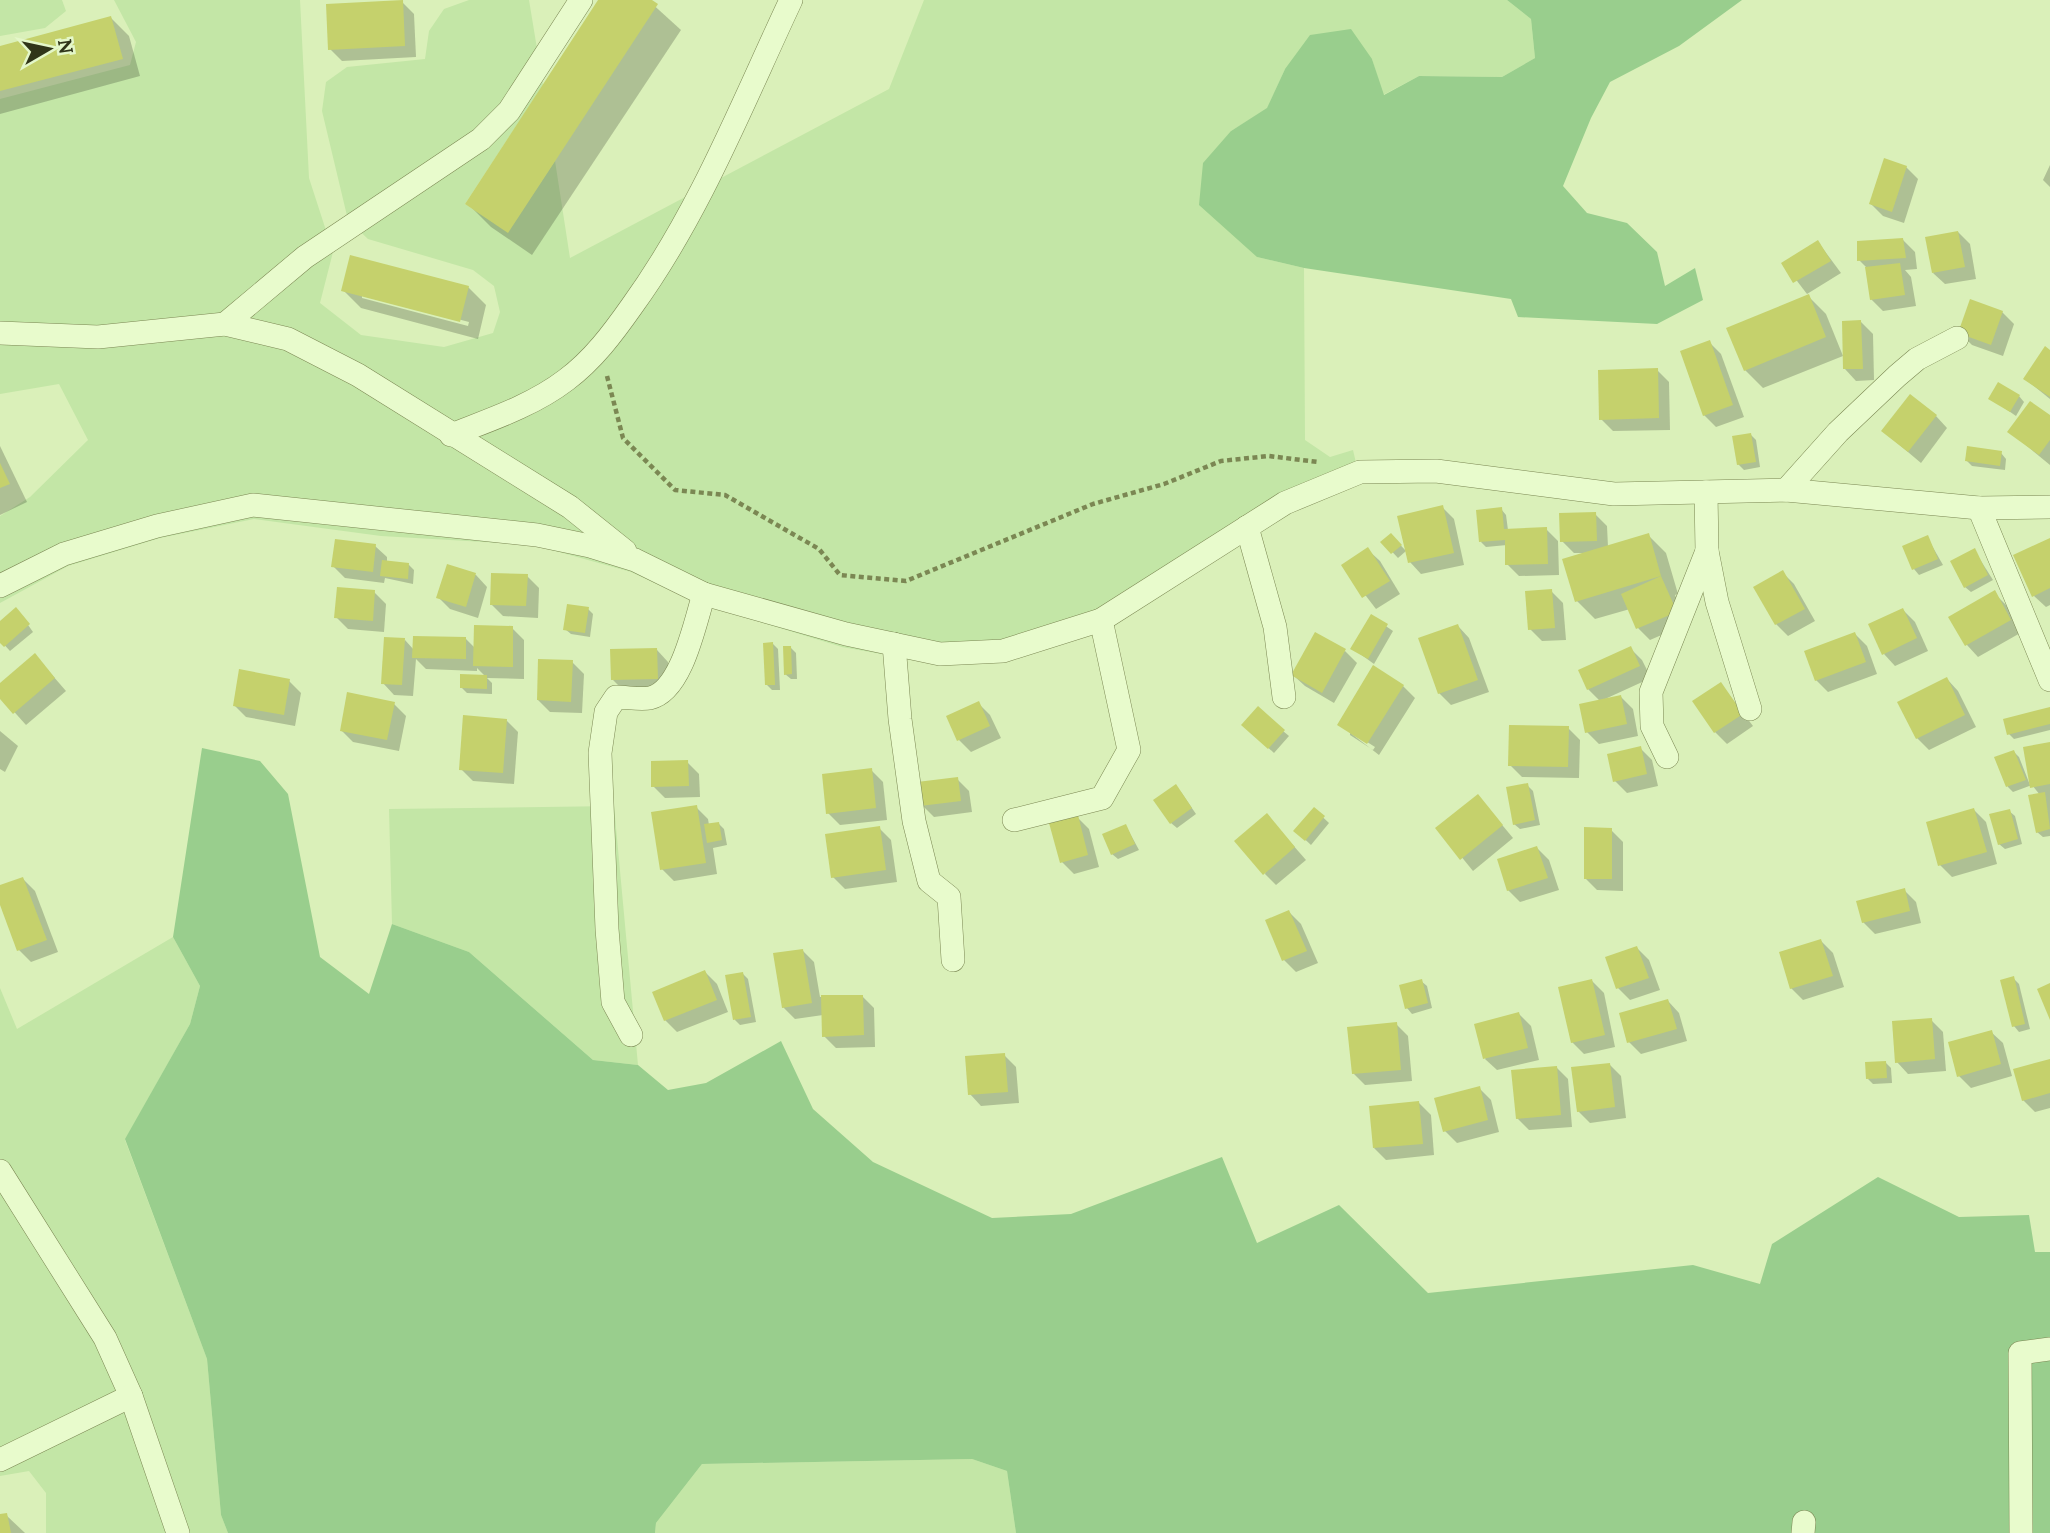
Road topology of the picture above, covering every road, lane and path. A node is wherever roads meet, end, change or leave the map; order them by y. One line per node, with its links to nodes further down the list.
1 (581, 0): 3 (street)
2 (791, 0): 6 (street)
3 (225, 324): 4 (street); 7 (street)
4 (0, 333)
5 (1957, 338): 9 (street)
6 (600, 348): 7 (street); 8 (path)
7 (451, 435): 15 (street)
8 (1320, 462)
9 (1786, 490): 10 (street); 12 (street)
10 (1706, 492): 13 (street); 14 (street)
11 (2050, 507): 12 (street)
12 (1979, 508): 20 (street)
13 (1247, 527): 18 (street); 21 (street)
14 (1707, 551): 22 (street); 23 (street)
15 (635, 560): 16 (street); 17 (street)
16 (0, 586)
17 (704, 594): 19 (street); 26 (street)
18 (1101, 620): 19 (street); 24 (street)
19 (894, 644): 25 (street)
20 (2050, 680)
21 (1284, 697)
22 (1750, 709)
23 (1667, 757)
24 (1014, 820)
25 (953, 960)
26 (631, 1035)
27 (0, 1171): 29 (street)
28 (2050, 1349): 32 (street)
29 (131, 1396): 30 (street); 31 (street)
30 (0, 1460)
31 (178, 1533)
32 (2021, 1533)

